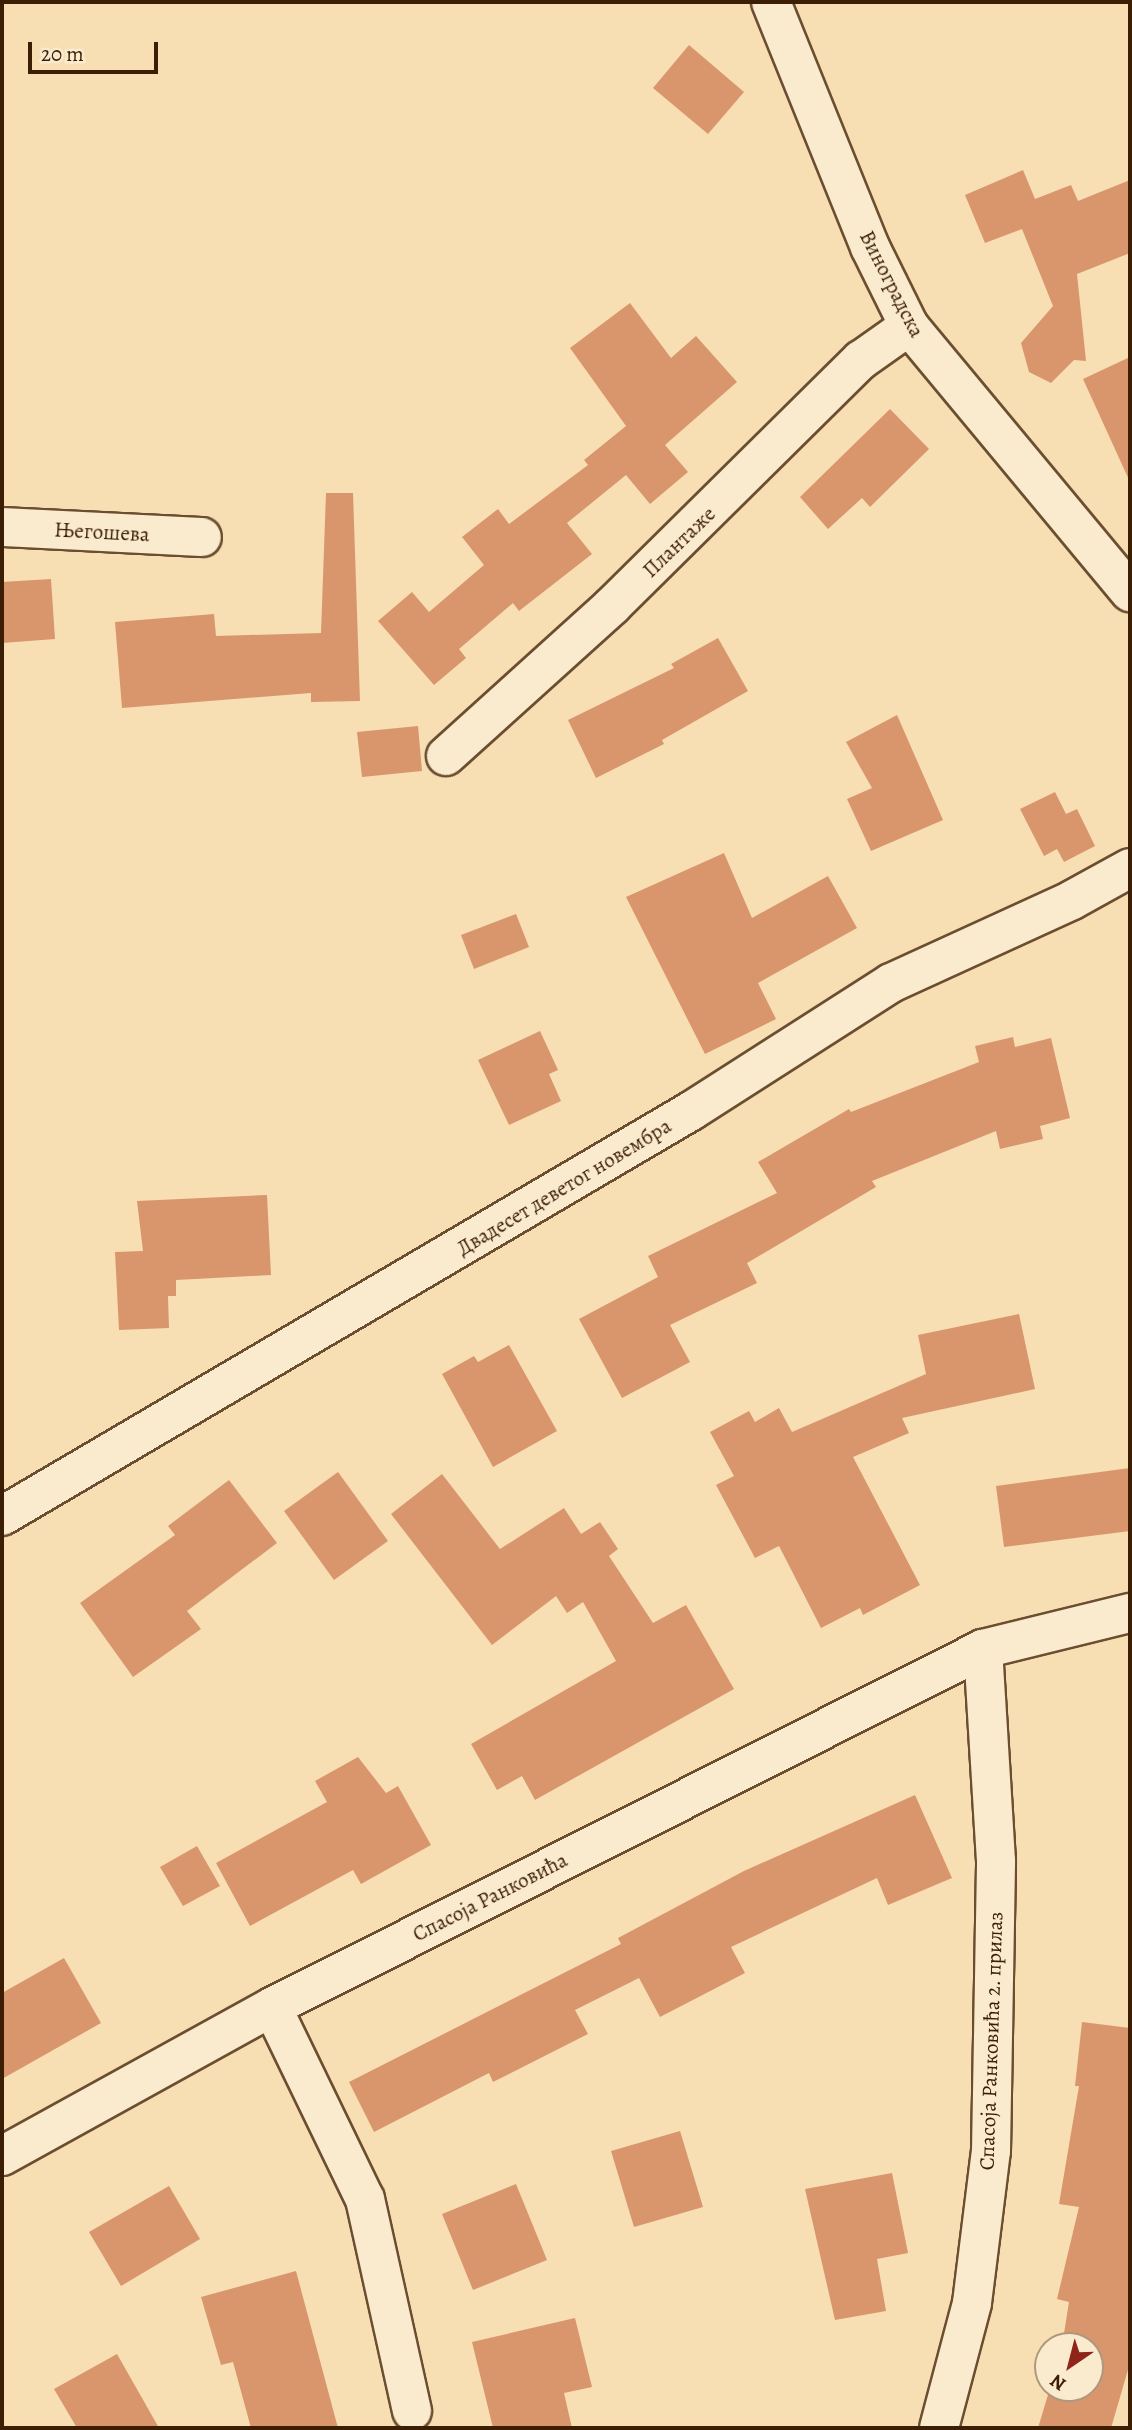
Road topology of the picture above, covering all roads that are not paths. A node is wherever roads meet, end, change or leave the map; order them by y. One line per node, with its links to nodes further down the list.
1 (771, 2): 2 (street, Виноградска)
2 (909, 326): 5 (street, Виноградска); 6 (street, Плантаже)
3 (2, 527): 4 (street, Његошева)
4 (202, 537)
5 (1130, 592)
6 (446, 755)
7 (1130, 868): 8 (street, Двадесет деветог новембра)
8 (2, 1516)
9 (1130, 1612): 10 (street, Спасоја Ранковића)
10 (983, 1648): 11 (street, Спасоја Ранковића); 14 (street, Спасоја Ранковића 2. прилаз)
11 (272, 2007): 12 (street, Спасоја Ранковића); 13 (street)
12 (2, 2156)
13 (412, 2411)
14 (939, 2428)

